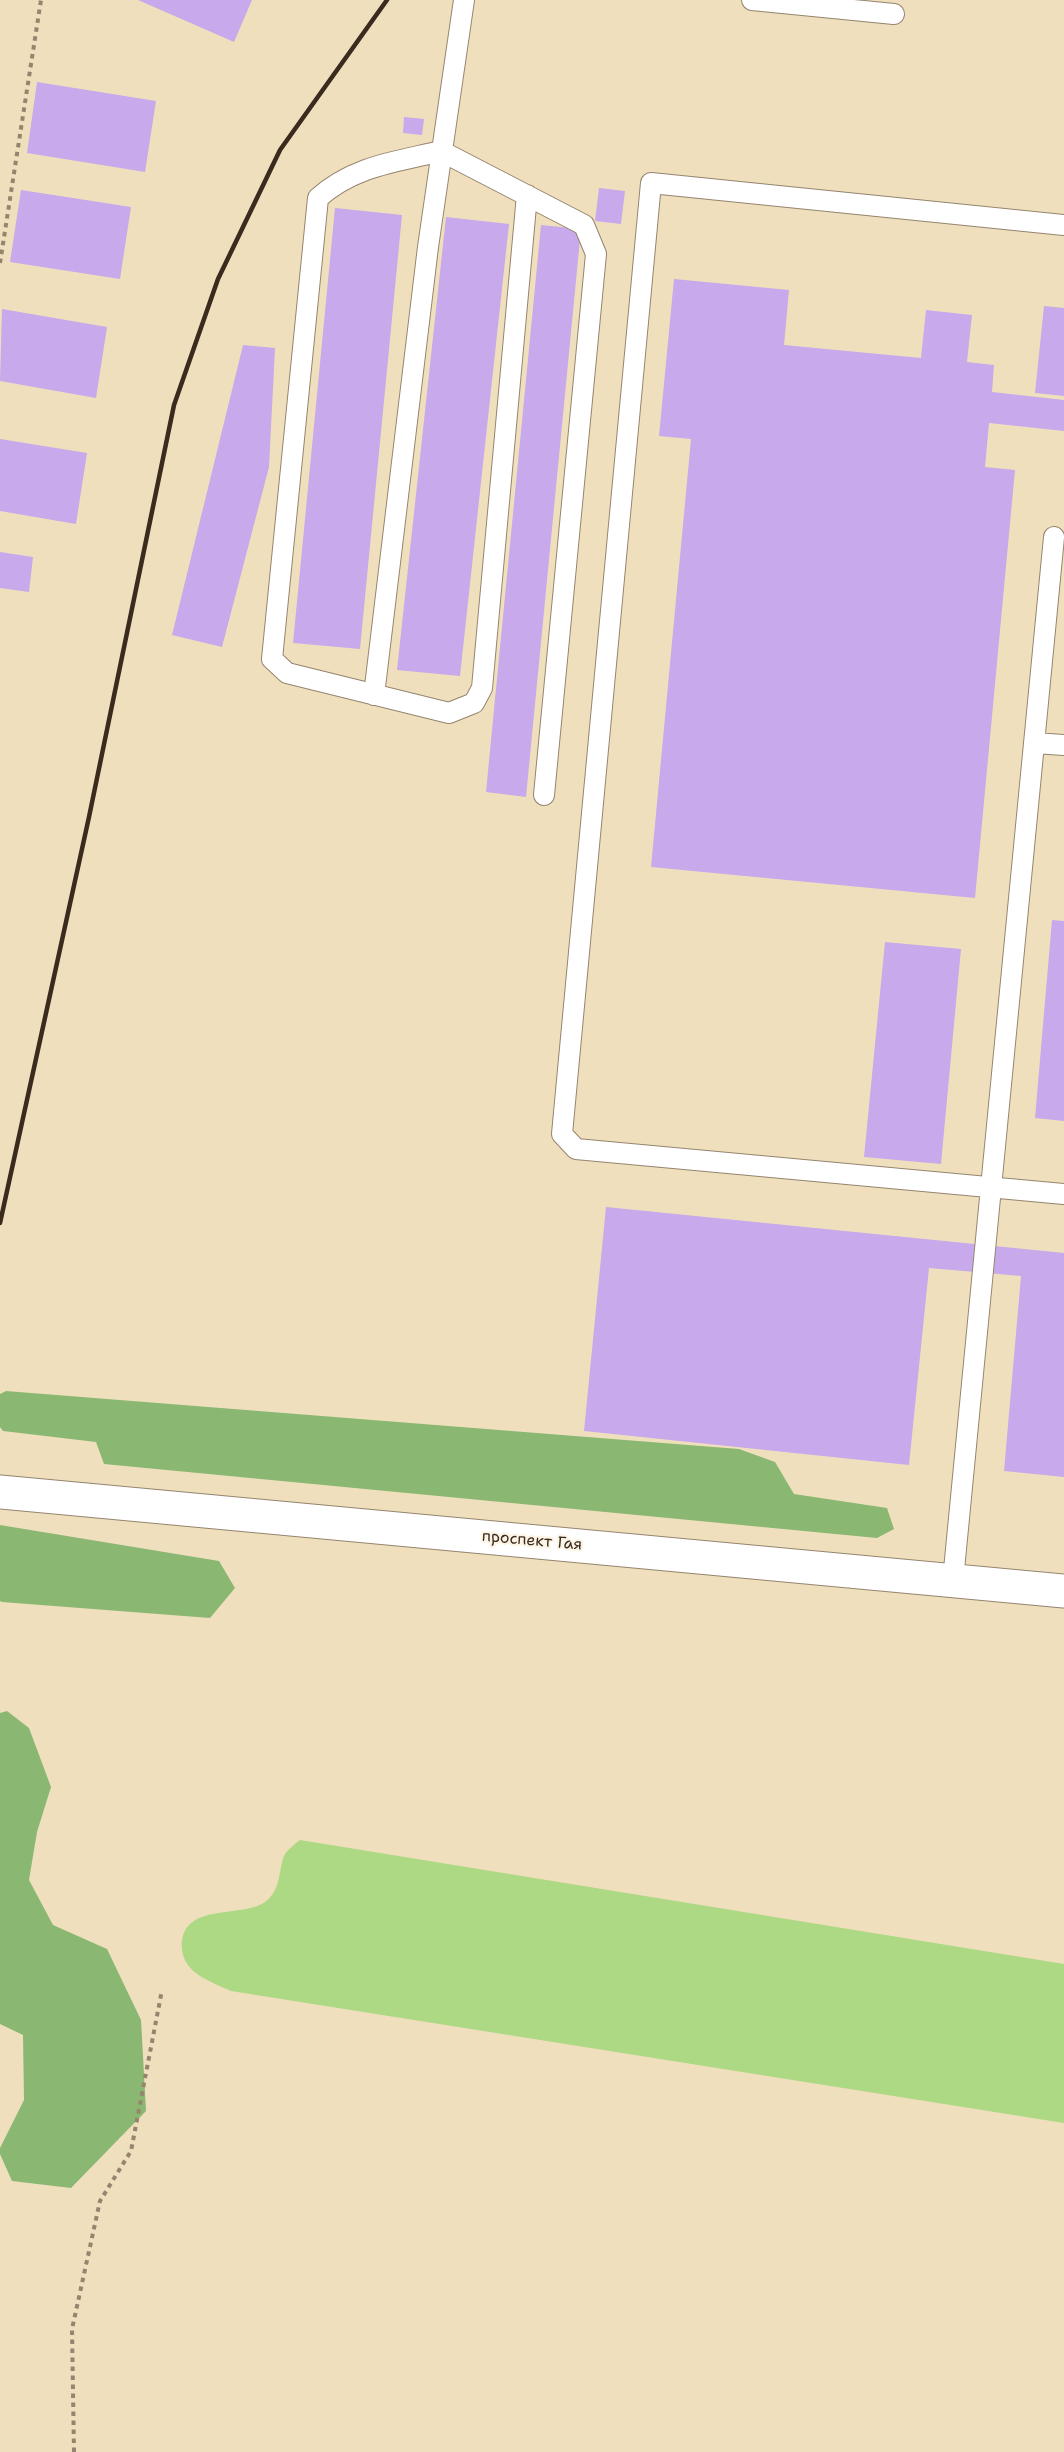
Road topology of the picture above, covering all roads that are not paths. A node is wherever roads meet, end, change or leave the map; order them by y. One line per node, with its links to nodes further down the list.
1 (464, 0): 4 (lane)
2 (752, 0): 3 (lane)
3 (894, 14)
4 (441, 152): 5 (lane); 8 (lane); 8 (lane)
5 (527, 195): 8 (lane); 11 (lane)
6 (1064, 225): 12 (lane)
7 (1054, 537): 9 (lane)
8 (374, 695)
9 (1034, 743): 10 (lane); 12 (lane)
10 (1064, 745)
11 (544, 795)
12 (992, 1187): 13 (lane); 15 (lane)
13 (1064, 1194)
14 (0, 1492): 15 (street, проспект Гая)
15 (953, 1580): 16 (street, проспект Гая)
16 (1064, 1591)

